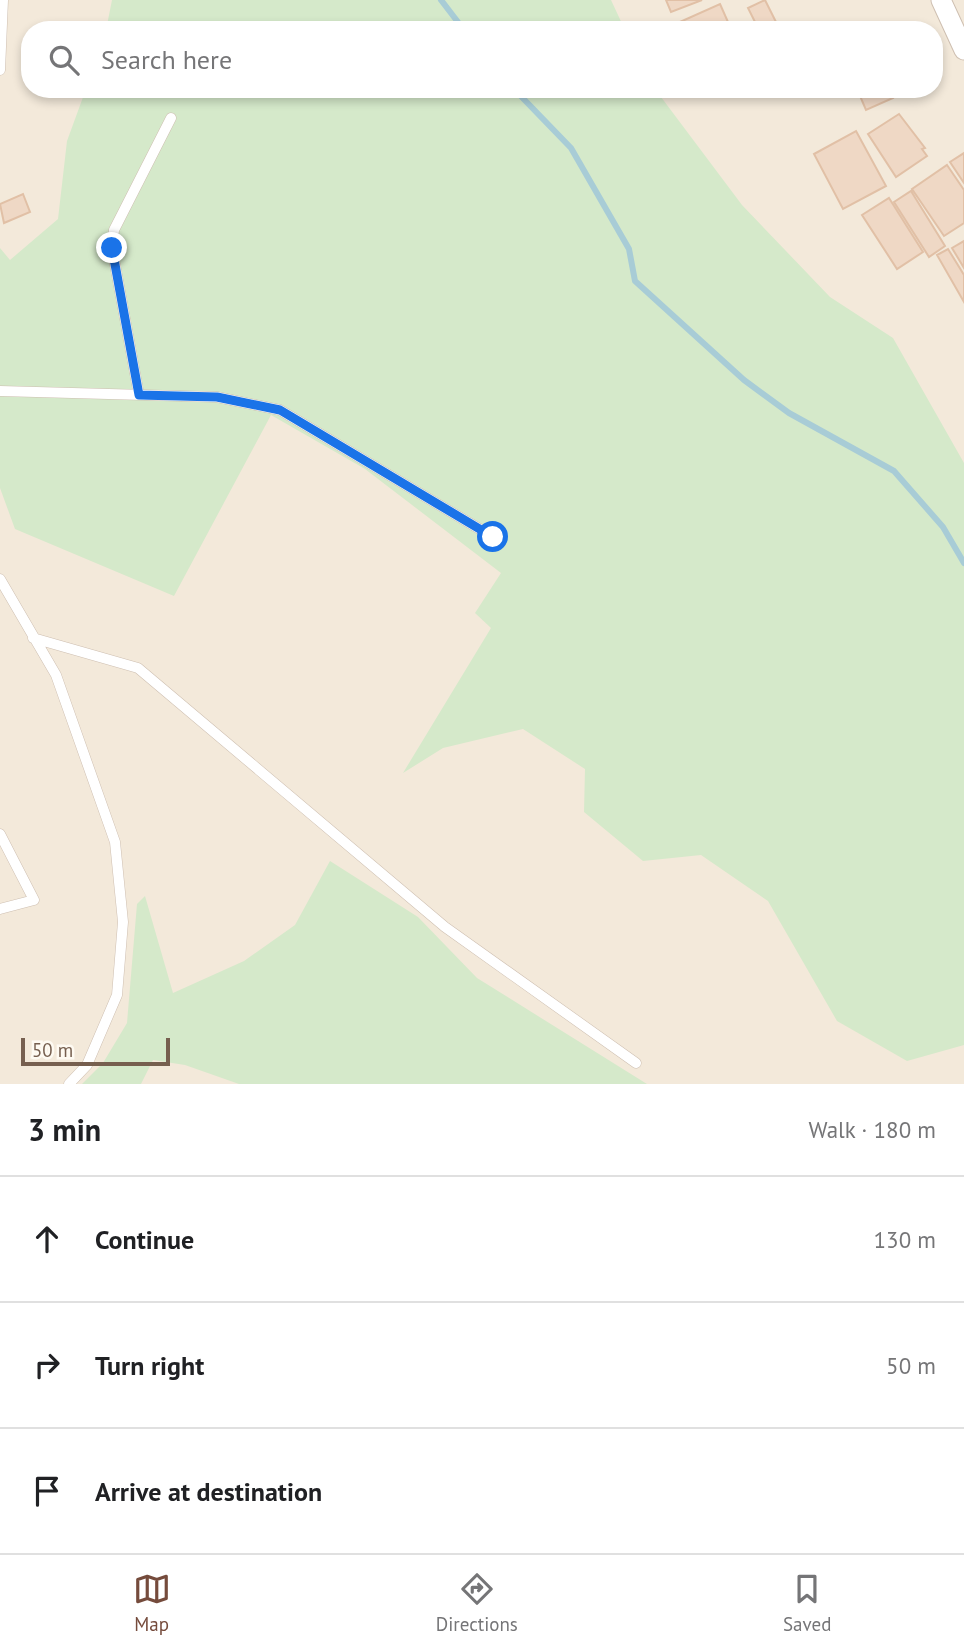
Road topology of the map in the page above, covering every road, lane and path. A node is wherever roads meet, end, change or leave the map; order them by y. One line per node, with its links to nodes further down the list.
1 (3, 0): 4 (lane)
2 (941, 0): 3 (street)
3 (964, 49)
4 (0, 70)
5 (171, 118): 7 (lane)
6 (0, 391): 7 (lane)
7 (139, 395): 8 (lane)
8 (493, 537)
9 (1, 586): 10 (lane)
10 (33, 638): 13 (lane); 14 (lane)
11 (0, 834): 12 (lane)
12 (0, 909)
13 (636, 1063)
14 (69, 1084)

